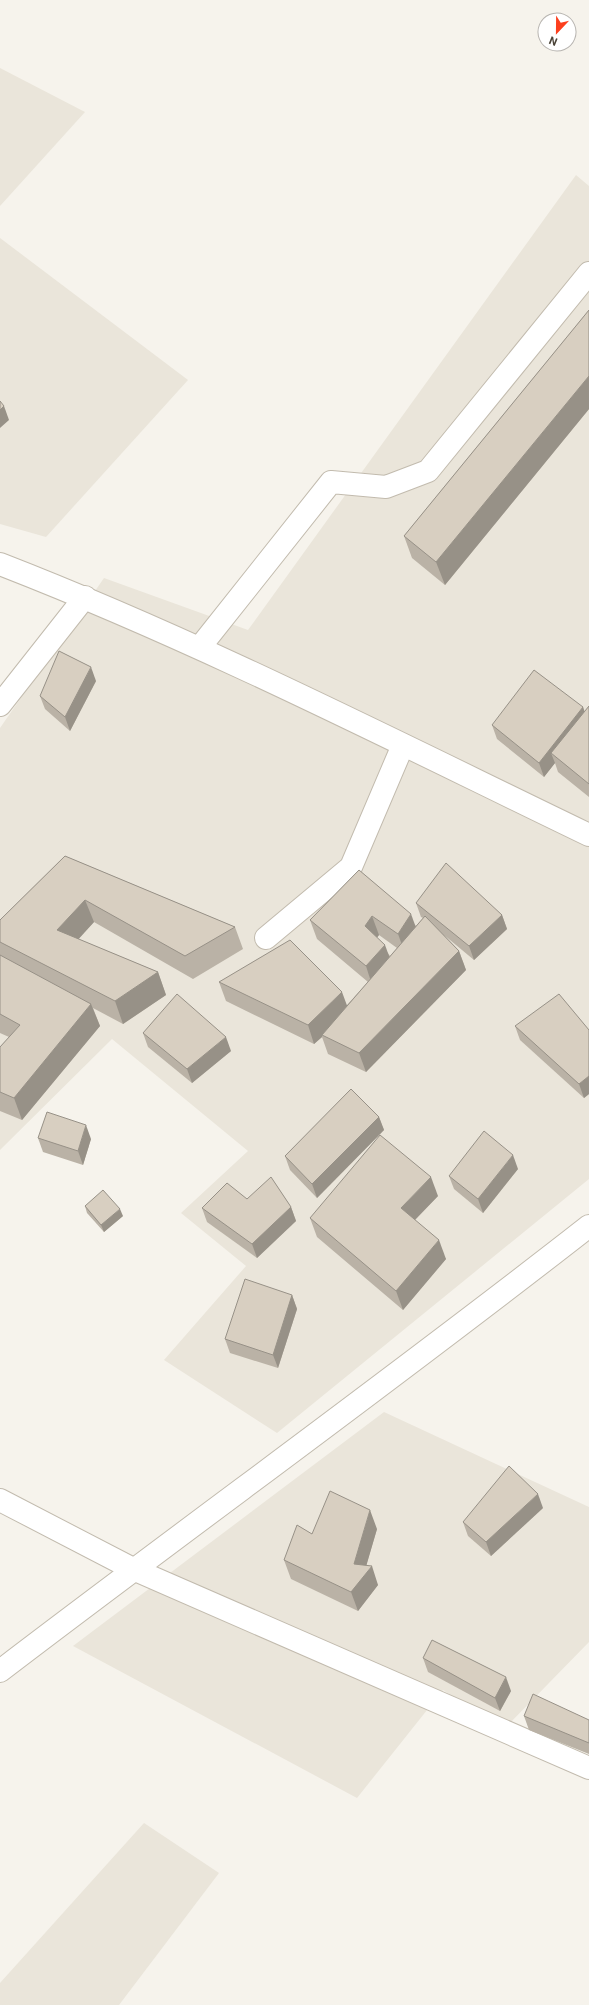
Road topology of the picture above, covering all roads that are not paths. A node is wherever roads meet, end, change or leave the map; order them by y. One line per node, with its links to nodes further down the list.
1 (589, 274): 4 (street)
2 (0, 564): 3 (street)
3 (85, 597): 4 (street); 5 (street)
4 (200, 648): 6 (street)
5 (0, 705)
6 (403, 745): 7 (street); 8 (street)
7 (589, 835)
8 (266, 938)
9 (589, 1226): 11 (street)
10 (0, 1500): 11 (street)
11 (133, 1569): 12 (street); 13 (street)
12 (0, 1671)
13 (589, 1768)

